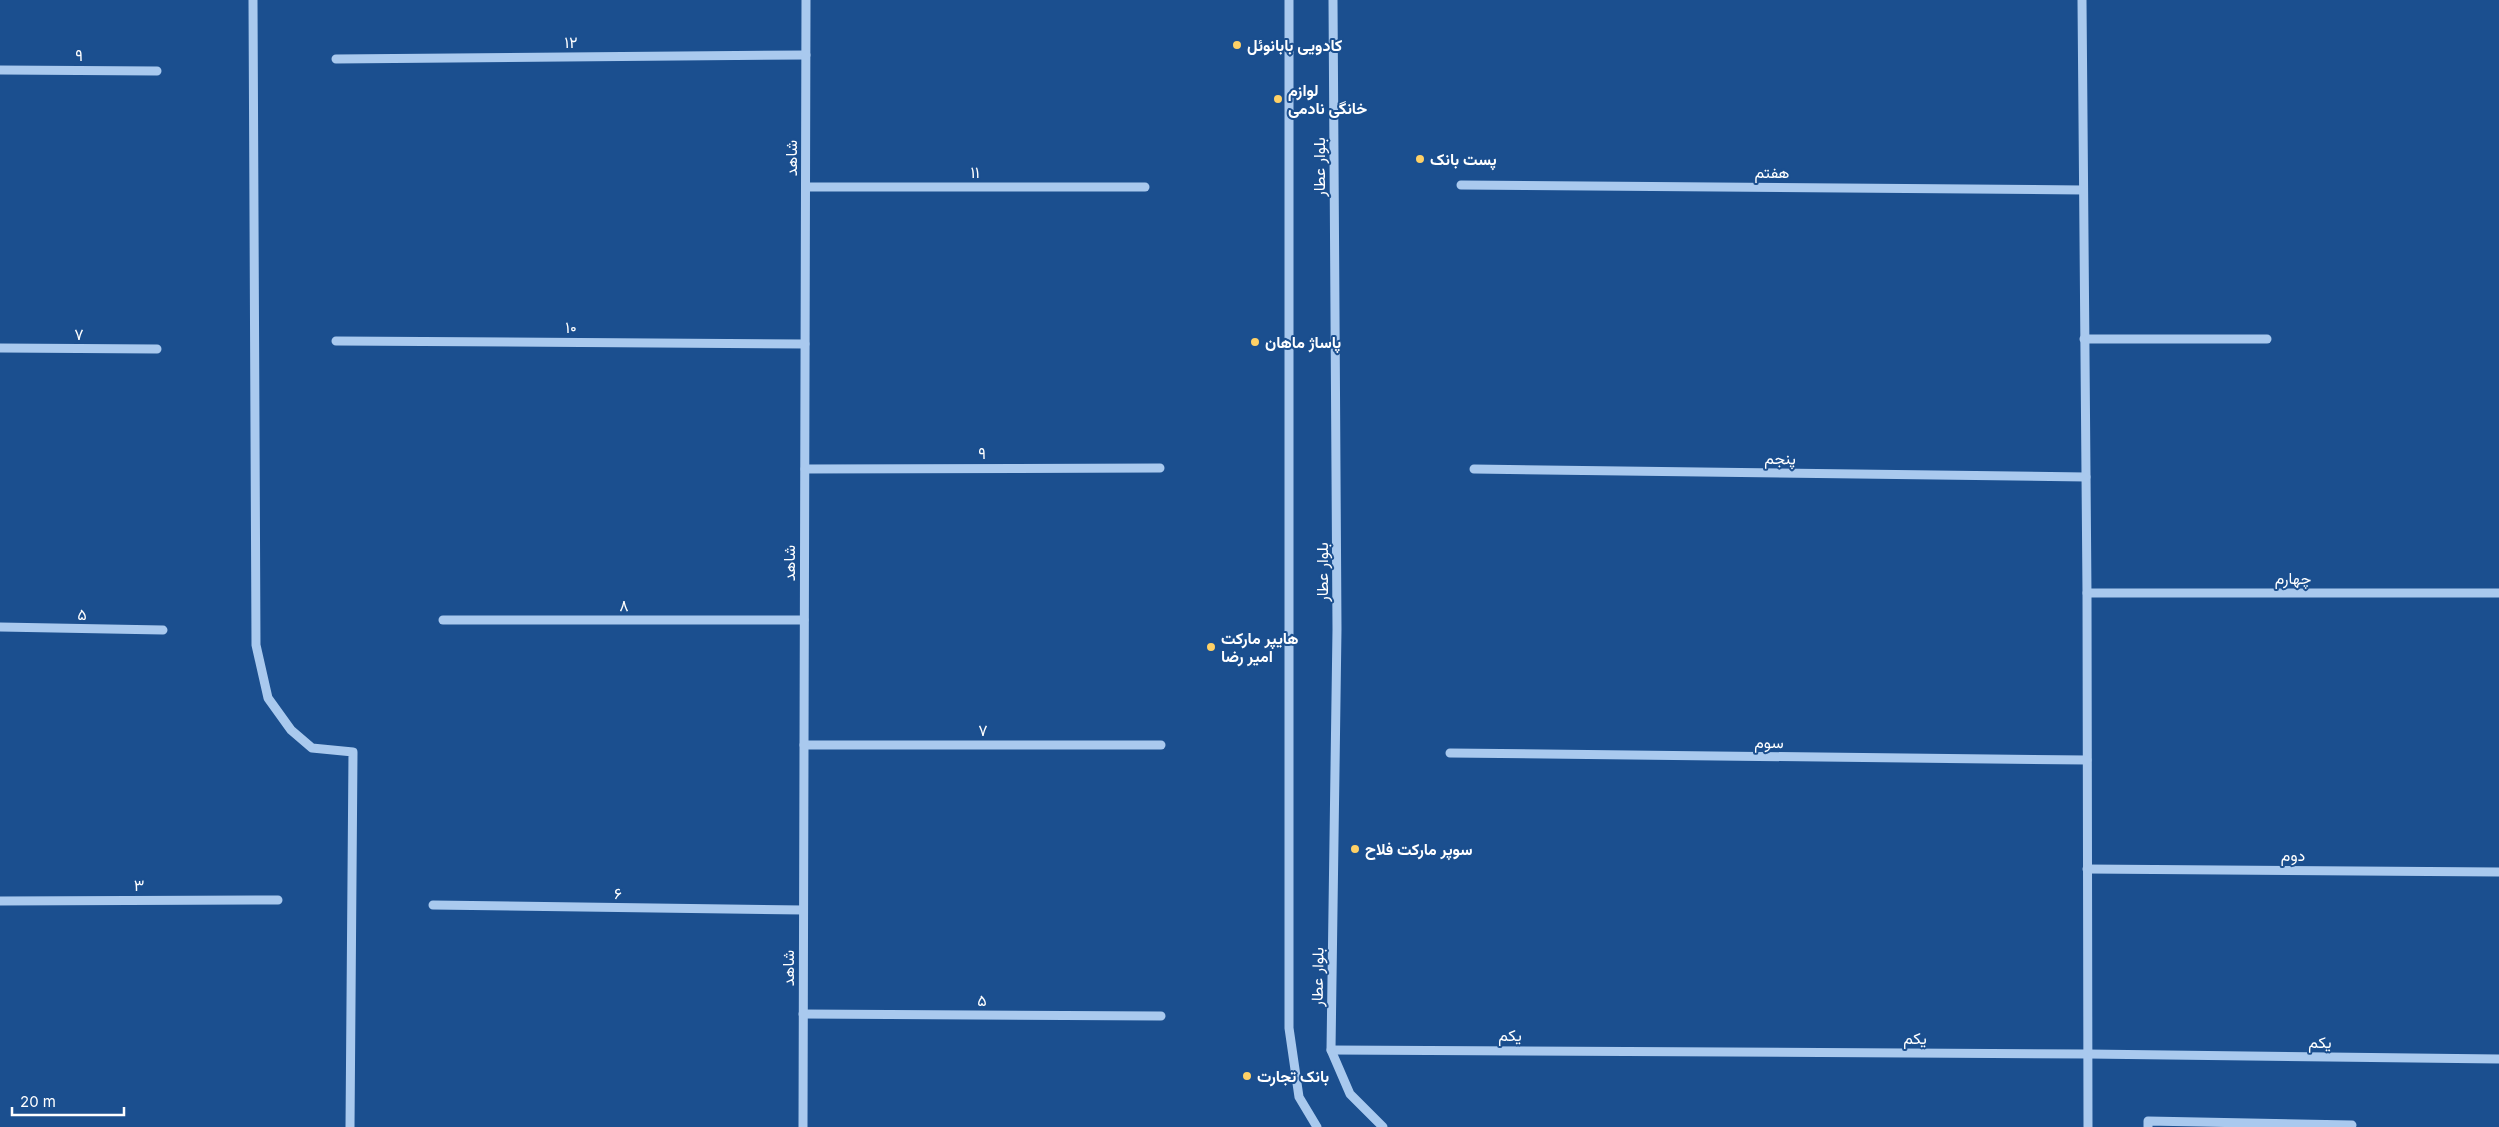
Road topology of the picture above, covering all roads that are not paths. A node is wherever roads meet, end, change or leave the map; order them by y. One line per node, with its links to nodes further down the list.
1 (253, 0): 46 (street)
2 (806, 0): 6 (street, شاهد)
3 (1289, 0): 48 (street, بلوار عطار)
4 (1333, 0): 42 (street, بلوار عطار)
5 (2082, 0): 13 (street)
6 (806, 55): 7 (street, ۱۲); 11 (street, شاهد)
7 (336, 60)
8 (0, 70): 9 (street, ۹)
9 (157, 71)
10 (1461, 185): 13 (street, هفتم)
11 (806, 187): 12 (street, ۱۱); 17 (street, شاهد)
12 (1145, 187)
13 (2083, 190): 14 (street)
14 (2084, 339): 15 (street); 23 (street)
15 (2267, 339)
16 (336, 341): 17 (street, ۱۰)
17 (805, 344): 21 (street, شاهد)
18 (0, 348): 19 (street, ۷)
19 (157, 349)
20 (1160, 468): 21 (street, ۹)
21 (804, 469): 27 (street, شاهد)
22 (1474, 469): 23 (street, پنجم)
23 (2086, 477): 24 (street)
24 (2087, 593): 25 (street, چهارم); 33 (street)
25 (2499, 593)
26 (443, 620): 27 (street, ۸)
27 (804, 620): 30 (street, شاهد)
28 (0, 627): 29 (street, ۵)
29 (163, 630)
30 (804, 745): 31 (street, ۷); 39 (street, شاهد)
31 (1161, 745)
32 (1450, 753): 33 (street, سوم)
33 (2087, 760): 34 (street)
34 (2087, 869): 35 (street, دوم); 43 (street)
35 (2499, 872)
36 (278, 900): 37 (street, ۳)
37 (0, 901)
38 (433, 905): 39 (street, ۶)
39 (803, 910): 40 (street, شاهد)
40 (803, 1014): 41 (street, ۵); 47 (street, شاهد)
41 (1161, 1016)
42 (1331, 1050): 43 (street, یکم); 49 (street, بلوار عطار)
43 (2088, 1054): 44 (street, یکم); 50 (street)
44 (2499, 1059)
45 (2352, 1125): 51 (street)
46 (350, 1127)
47 (803, 1127)
48 (1317, 1127)
49 (1383, 1127)
50 (2088, 1127)
51 (2148, 1127)

